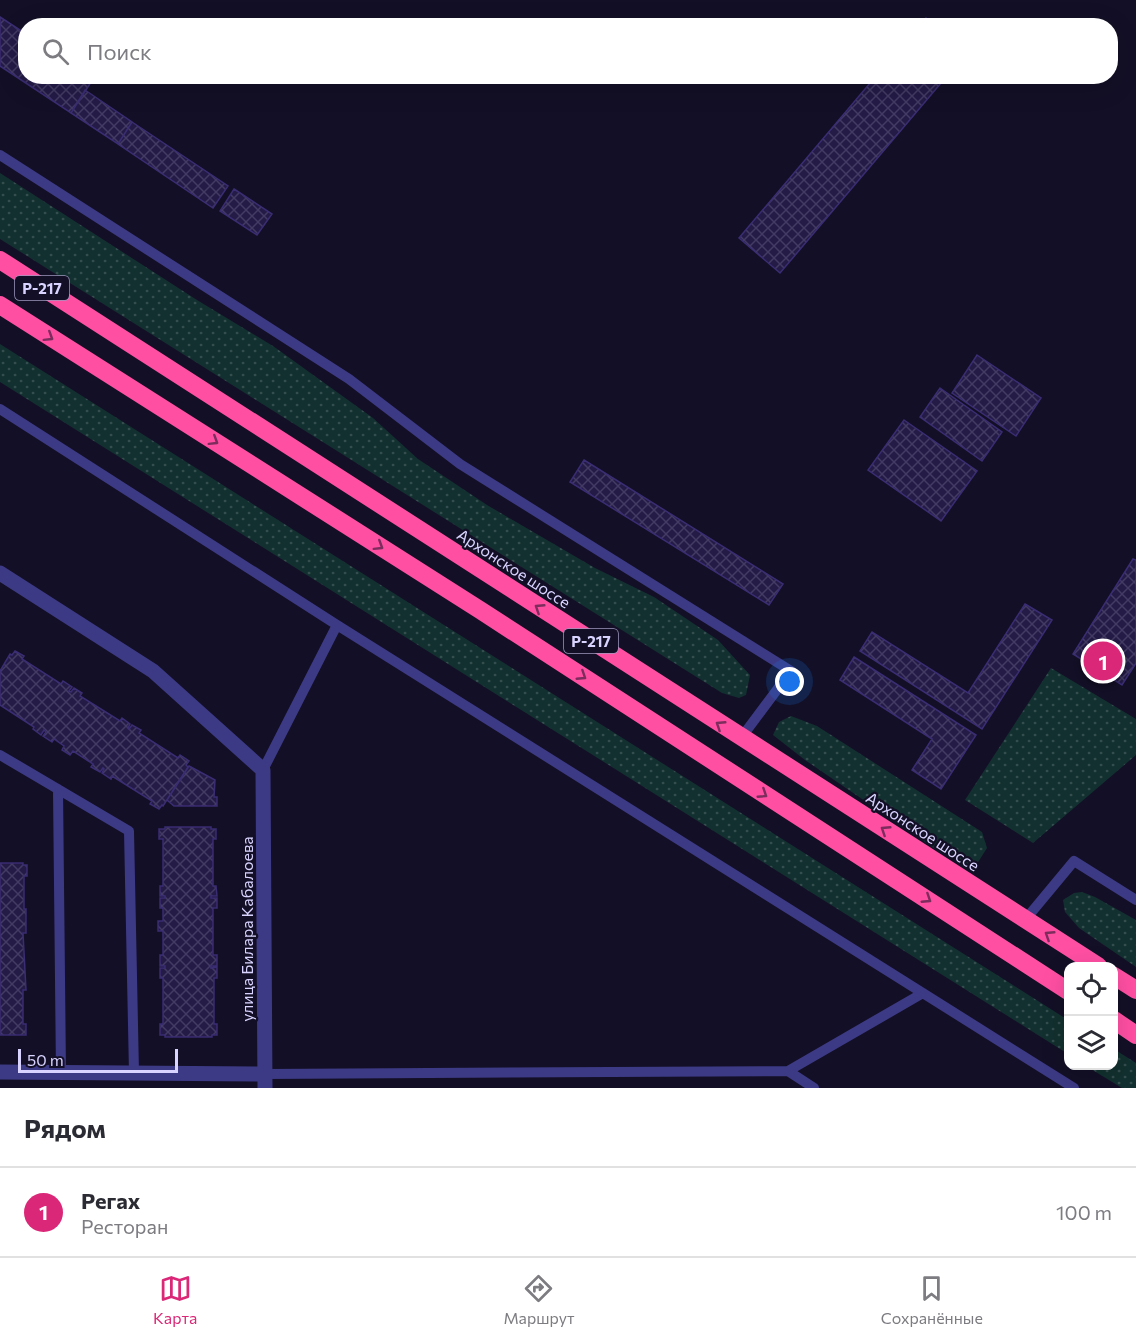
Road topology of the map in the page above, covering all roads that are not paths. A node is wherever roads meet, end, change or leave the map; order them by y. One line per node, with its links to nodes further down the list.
1 (0, 155): 7 (lane)
2 (0, 260): 7 (highway, Архонское шоссе / Р-217, one-way to 2)
3 (0, 305): 15 (highway, Р-217, one-way to 15)
4 (0, 409): 6 (lane)
5 (0, 573): 9 (street)
6 (337, 625): 9 (lane); 17 (lane)
7 (741, 738): 12 (highway, Архонское шоссе / Р-217, one-way to 7)
8 (0, 754): 10 (lane)
9 (263, 770): 24 (street, улица Билара Кабалоева)
10 (58, 789): 22 (lane); 23 (lane)
11 (1136, 900): 12 (lane)
12 (1025, 920): 13 (highway, Архонское шоссе / Р-217, one-way to 12)
13 (1092, 962)
14 (1118, 979): 16 (highway)
15 (1064, 988)
16 (1136, 990)
17 (923, 993): 20 (lane); 26 (lane)
18 (1118, 1023): 19 (highway)
19 (1136, 1035)
20 (788, 1071): 24 (lane); 25 (lane)
21 (0, 1072): 22 (street)
22 (61, 1073): 23 (street)
23 (134, 1073): 24 (street)
24 (265, 1081)
25 (814, 1088)
26 (1074, 1088)

